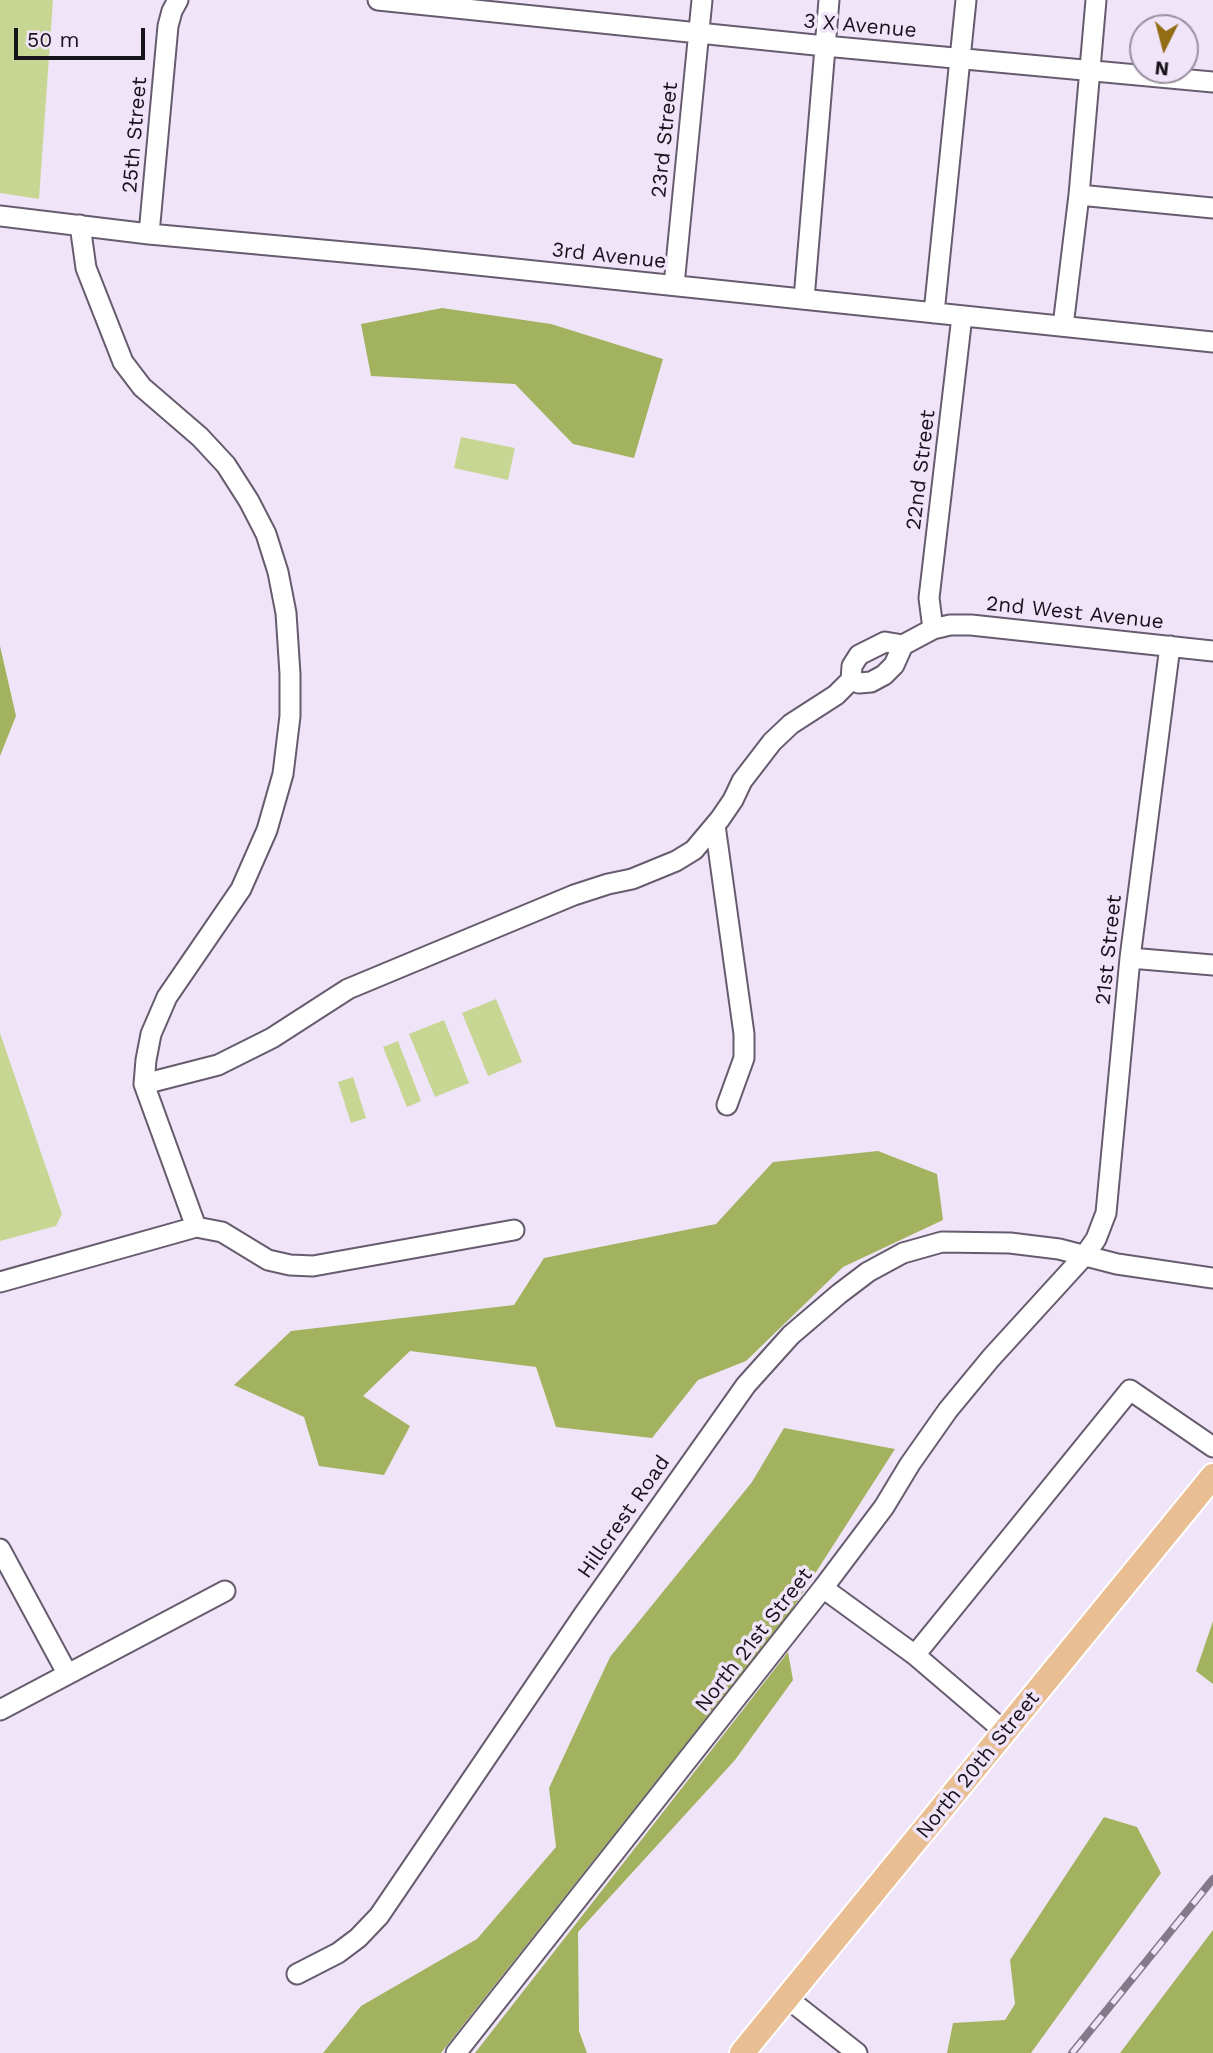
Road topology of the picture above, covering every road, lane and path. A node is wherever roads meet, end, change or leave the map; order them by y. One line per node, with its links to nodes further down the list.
1 (178, 0): 16 (street, 25th Street)
2 (378, 0): 7 (street, 3 X Avenue)
3 (702, 0): 7 (street, 23rd Street)
4 (829, 0): 8 (street)
5 (967, 0): 9 (street)
6 (1096, 0): 10 (street)
7 (699, 32): 8 (street, 3 X Avenue); 17 (street, 23rd Street)
8 (825, 46): 9 (street, 3 X Avenue); 18 (street)
9 (961, 59): 10 (street, 3 X Avenue); 19 (street)
10 (1089, 72): 11 (street, 3 X Avenue); 12 (street)
11 (1213, 82)
12 (1079, 195): 13 (street); 21 (street)
13 (1213, 208)
14 (0, 216): 15 (street, 3rd Avenue)
15 (80, 225): 16 (street, 3rd Avenue); 31 (street)
16 (149, 234): 17 (street, 3rd Avenue)
17 (674, 285): 18 (street, 3rd Avenue)
18 (804, 299): 19 (street, 3rd Avenue)
19 (934, 313): 20 (street, 3rd Avenue)
20 (962, 316): 21 (street, 3rd Avenue); 23 (street, 22nd Street)
21 (1063, 326): 22 (street, 3rd Avenue)
22 (1213, 342)
23 (933, 629): 24 (street); 25 (street, 2nd West Avenue)
24 (904, 645): 27 (street); 27 (street)
25 (1170, 646): 26 (street, 2nd West Avenue); 29 (street, 21st Street)
26 (1213, 651)
27 (851, 680): 28 (street)
28 (715, 825): 31 (street); 32 (street)
29 (1130, 958): 30 (street); 35 (street, 21st Street)
30 (1213, 965)
31 (144, 1084): 33 (street)
32 (727, 1105)
33 (196, 1227): 34 (street); 37 (street)
34 (514, 1230)
35 (1085, 1255): 36 (street, Hillcrest Road); 41 (street, North 21st Street); 47 (street, Hillcrest Road)
36 (1213, 1278)
37 (0, 1282)
38 (1213, 1447): 43 (street)
39 (1213, 1476): 46 (main road, North 20th Street)
40 (0, 1549): 44 (street)
41 (824, 1588): 43 (street); 49 (street, North 21st Street)
42 (225, 1591): 44 (street)
43 (915, 1655): 46 (street)
44 (67, 1673): 45 (street)
45 (0, 1710)
46 (1004, 1731): 48 (main road, North 20th Street)
47 (297, 1974)
48 (787, 1998): 50 (main road, North 20th Street); 51 (street)
49 (456, 2053)
50 (742, 2053)
51 (857, 2053)

